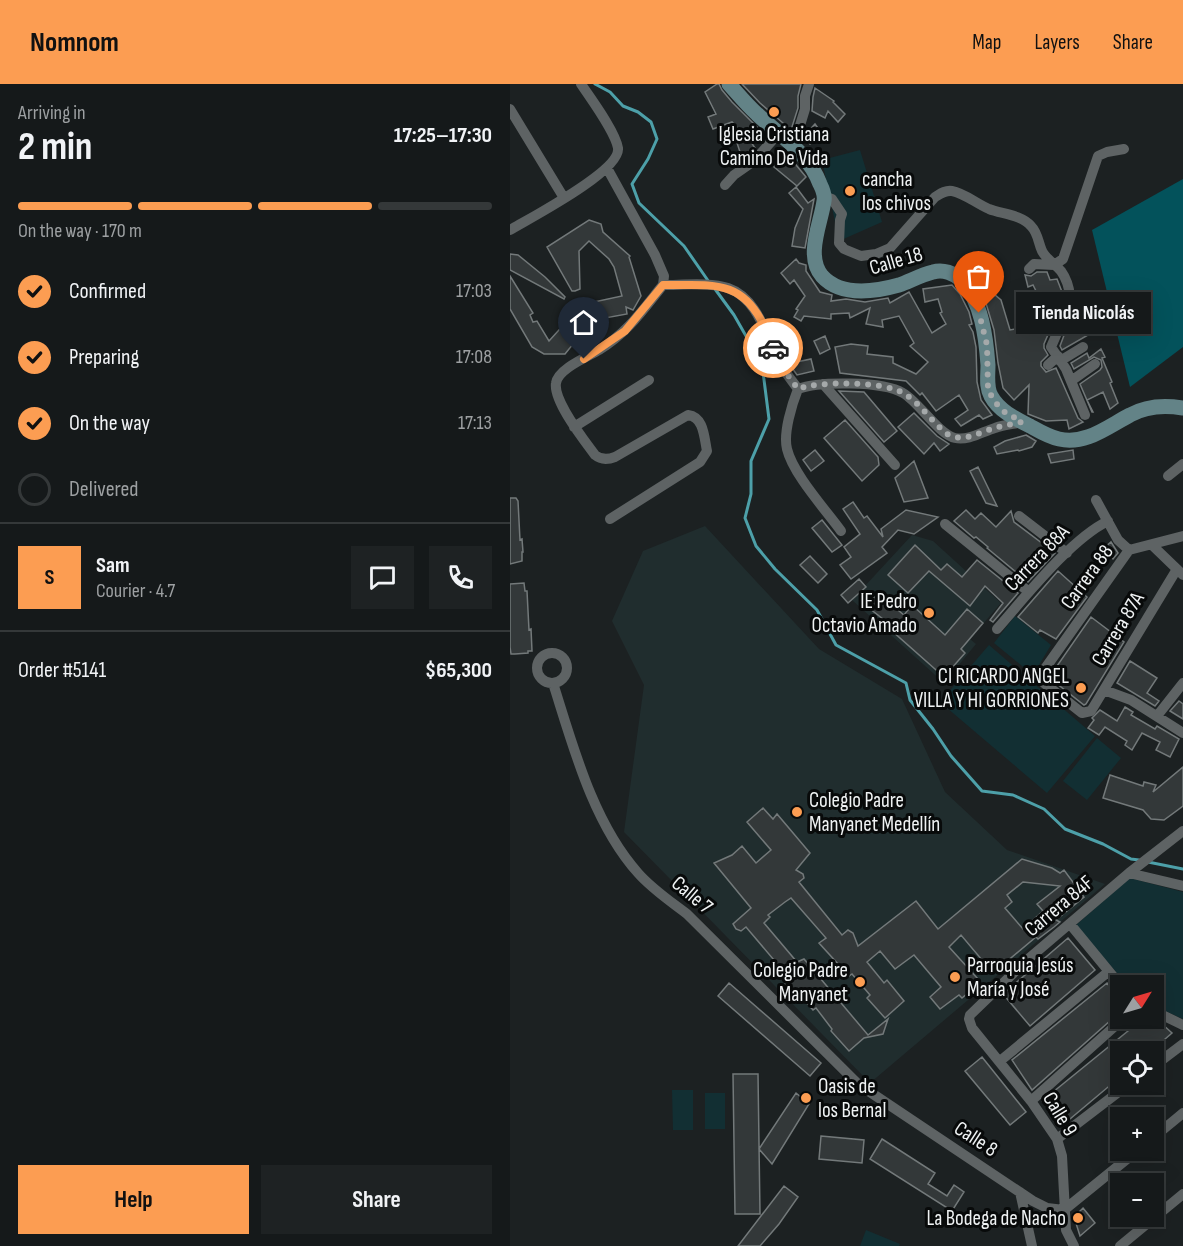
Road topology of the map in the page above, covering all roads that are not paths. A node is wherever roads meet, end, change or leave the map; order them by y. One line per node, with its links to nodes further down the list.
1 (580, 84): 8 (street)
2 (729, 84): 5 (street)
3 (809, 84): 6 (street)
4 (510, 109): 11 (street)
5 (779, 133): 6 (street); 9 (street)
6 (794, 146): 10 (street)
7 (1124, 149): 13 (street)
8 (607, 168): 11 (street); 15 (street)
9 (725, 185)
10 (823, 196): 13 (street); 26 (street, Calle 18)
11 (564, 198): 12 (street)
12 (510, 230)
13 (1054, 265): 14 (street); 17 (street)
14 (1029, 269)
15 (663, 285): 23 (street); 27 (street)
16 (1083, 347): 17 (street)
17 (1059, 359): 19 (street); 21 (street)
18 (1095, 364): 21 (street)
19 (1048, 365)
20 (649, 380): 27 (street)
21 (1071, 381): 25 (street)
22 (823, 384): 23 (street); 26 (street); 29 (street)
23 (798, 389): 36 (street)
24 (1183, 408): 26 (street, Calle 18)
25 (1085, 415)
26 (1022, 422)
27 (574, 426): 33 (street)
28 (1183, 464): 30 (street)
29 (895, 465)
30 (1168, 476)
31 (1096, 500): 34 (street)
32 (1019, 516): 40 (street)
33 (610, 519)
34 (1108, 520): 39 (street); 40 (street, Carrera 88A)
35 (945, 524): 42 (street)
36 (841, 531)
37 (1183, 536): 38 (street, Carrera 88)
38 (1153, 546): 39 (street, Carrera 88); 41 (street)
39 (1129, 550): 47 (street, Carrera 88)
40 (1067, 553): 42 (street, Carrera 88A)
41 (1180, 572): 46 (street, Carrera 87A)
42 (1029, 592): 43 (street, Carrera 88A)
43 (997, 629)
44 (553, 683): 63 (street, Calle 7)
45 (1183, 683): 48 (street)
46 (1104, 690): 47 (street, Carrera 87A); 48 (street)
47 (1092, 709)
48 (1157, 716): 49 (street)
49 (1183, 733)
50 (1181, 836): 51 (street, Carrera 84F)
51 (1129, 873): 52 (street); 53 (street, Carrera 84F)
52 (1183, 886)
53 (1070, 924): 54 (street); 57 (street, Carrera 84F)
54 (1108, 972): 55 (street); 62 (street)
55 (1111, 975)
56 (1164, 1016): 58 (street)
57 (969, 1019): 62 (street, Calle 9)
58 (1183, 1025)
59 (1112, 1029): 65 (street)
60 (1183, 1044): 61 (street)
61 (1164, 1058)
62 (999, 1061): 65 (street, Calle 9)
63 (870, 1093): 70 (street, Calle 8)
64 (1115, 1095): 68 (street)
65 (1031, 1101): 68 (street, Calle 9)
66 (1183, 1113): 67 (street)
67 (1164, 1129)
68 (1057, 1139): 72 (street, Calle 9)
69 (1124, 1161): 72 (street)
70 (1020, 1192): 72 (street, Calle 8); 73 (street)
71 (1183, 1194): 75 (street)
72 (1064, 1210): 74 (street, Calle 9)
73 (1032, 1246)
74 (1074, 1246)
75 (1120, 1246)

